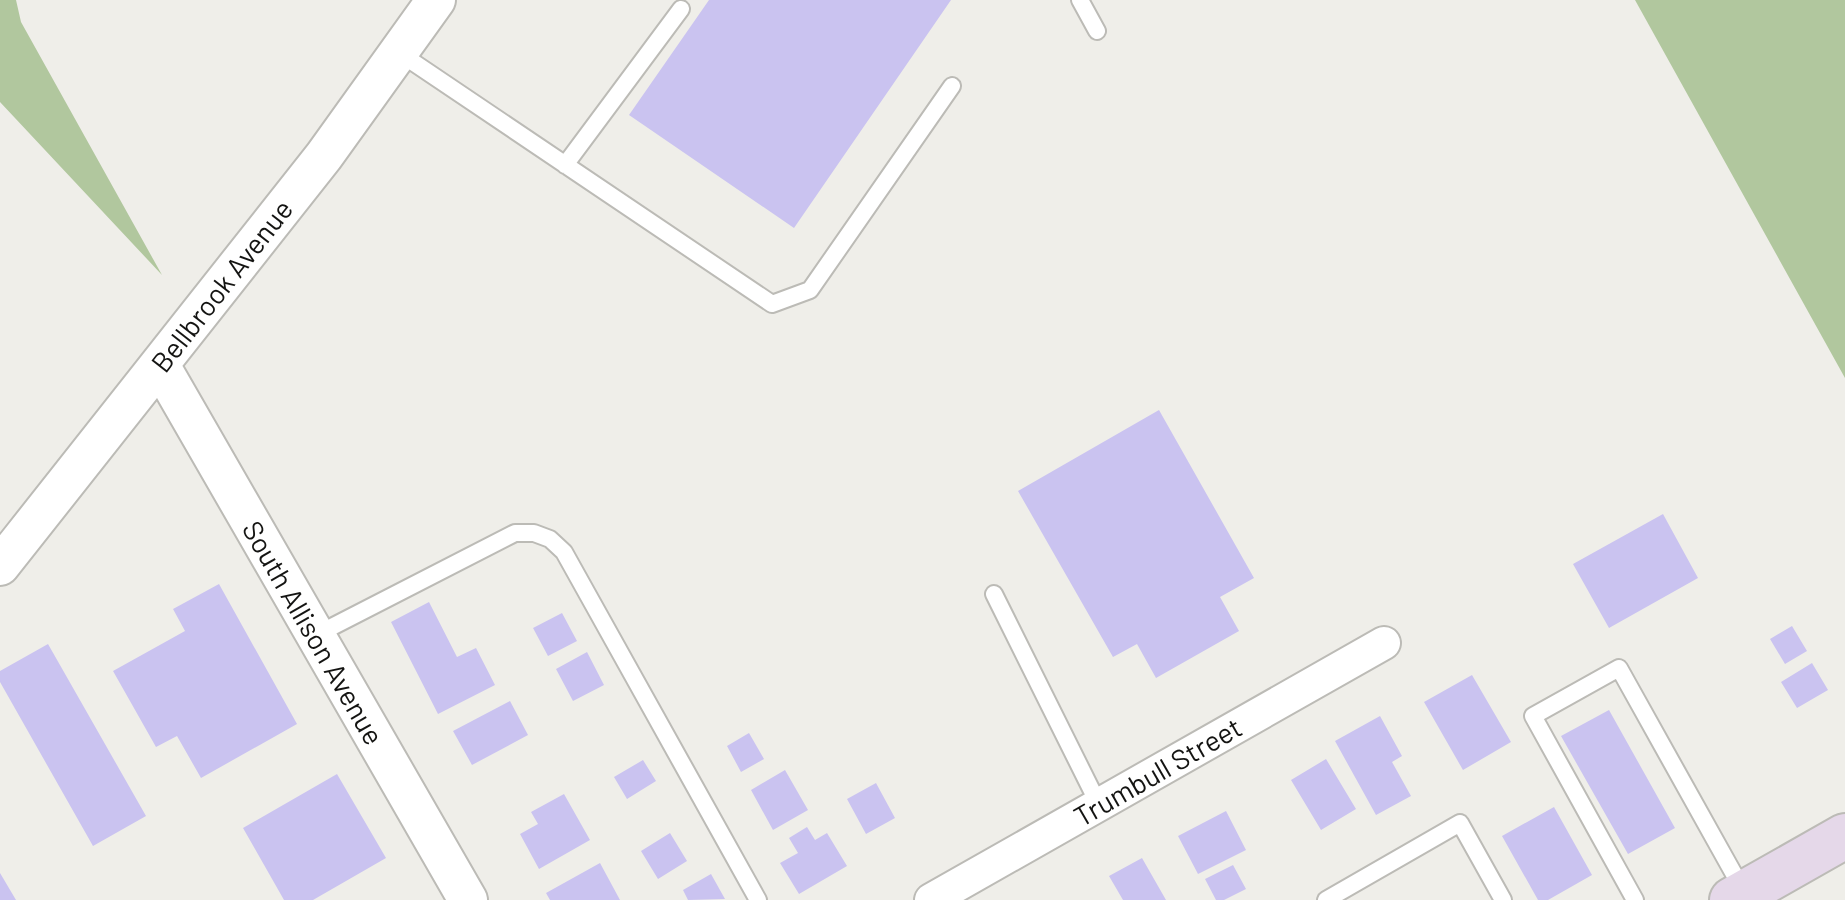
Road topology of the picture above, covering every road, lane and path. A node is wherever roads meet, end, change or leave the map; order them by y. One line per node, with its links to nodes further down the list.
1 (436, 0): 5 (street, Bellbrook Avenue)
2 (1080, 0): 4 (lane)
3 (681, 9): 7 (lane)
4 (1097, 31)
5 (398, 52): 7 (lane); 8 (street, Bellbrook Avenue)
6 (952, 86): 7 (lane)
7 (565, 165)
8 (160, 365): 9 (street, Bellbrook Avenue); 11 (street, South Allison Avenue)
9 (0, 566)
10 (994, 594): 13 (lane)
11 (315, 636): 16 (street, South Allison Avenue); 17 (lane)
12 (1384, 643): 13 (street, Trumbull Street)
13 (1099, 805): 18 (street, Trumbull Street)
14 (1845, 836): 15 (main road)
15 (1738, 896): 21 (lane)
16 (468, 900)
17 (758, 900)
18 (931, 900)
19 (1326, 900): 20 (lane)
20 (1503, 900)
21 (1635, 900)

